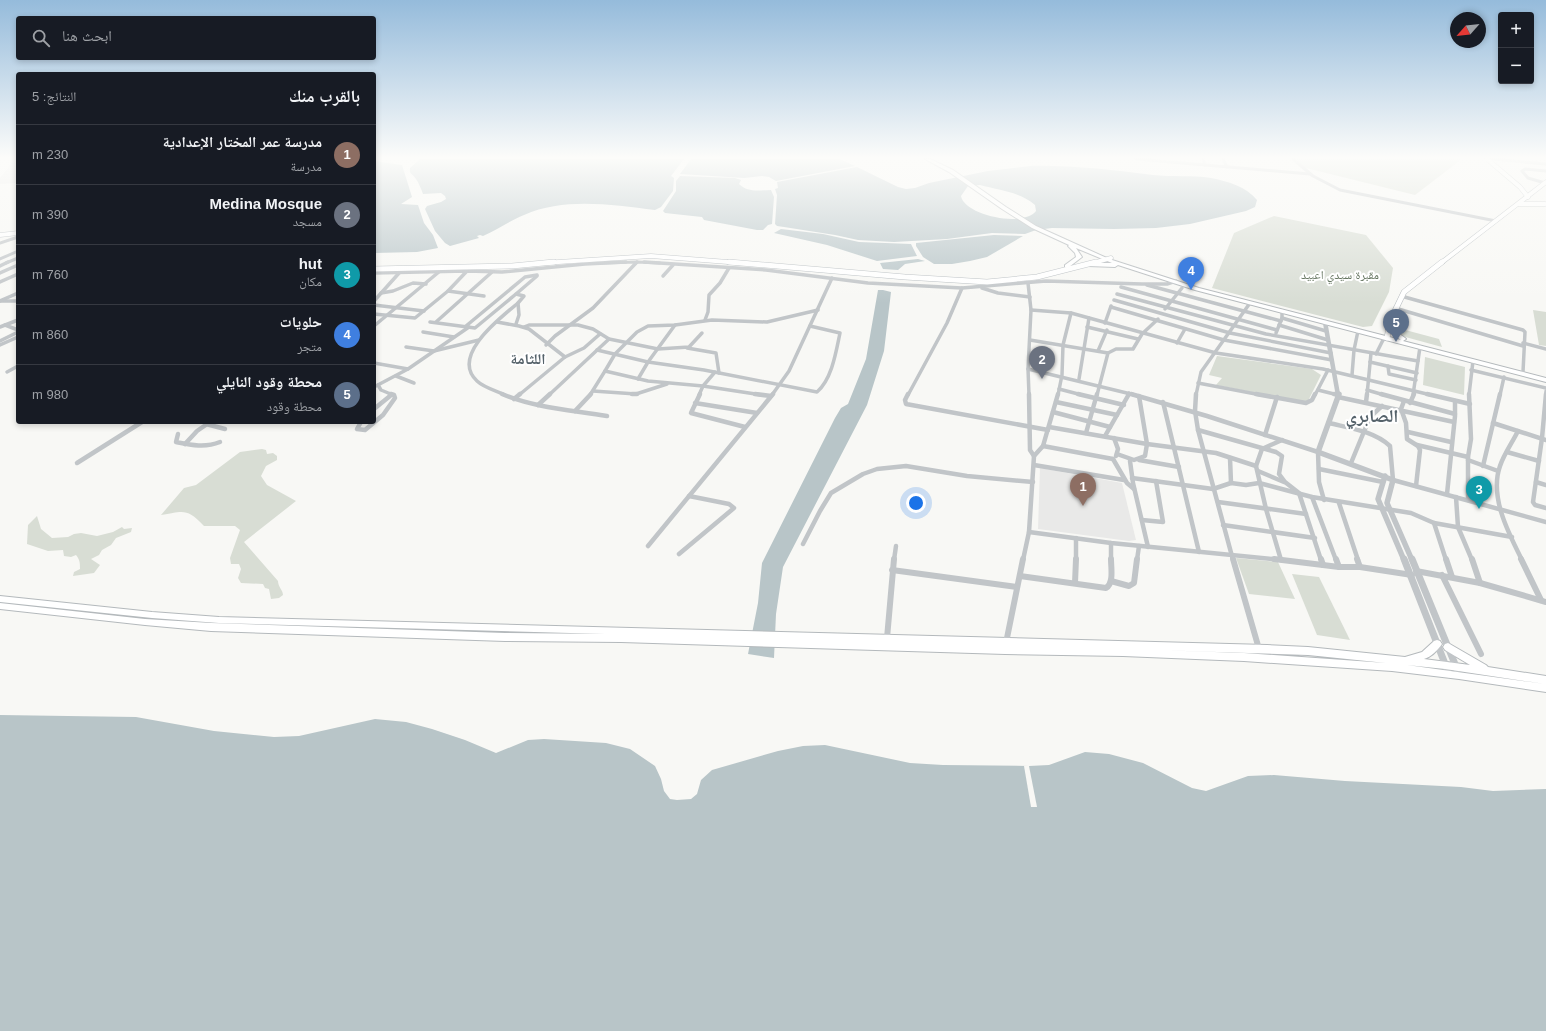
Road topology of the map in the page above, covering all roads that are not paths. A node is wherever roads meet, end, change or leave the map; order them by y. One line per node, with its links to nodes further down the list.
1 (1004, 207): 5 (main road)
2 (1425, 207): 4 (street)
3 (1515, 207): 4 (main road)
4 (1496, 221): 60 (main road)
5 (1047, 232): 9 (main road); 12 (main road)
6 (16, 235): 7 (main road)
7 (0, 236)
8 (16, 236): 10 (street)
9 (1062, 240): 12 (main road); 22 (main road)
10 (0, 243)
11 (16, 252): 13 (street)
12 (1106, 258): 19 (main road); 22 (main road); 33 (main road); 44 (main road)
13 (0, 259): 16 (street)
14 (16, 259): 16 (street)
15 (716, 260): 24 (main road); 25 (street); 38 (main road)
16 (8, 262): 20 (street)
17 (637, 262): 18 (street); 26 (street); 99 (street)
18 (673, 265): 25 (street); 39 (street)
19 (1090, 265): 33 (main road); 38 (main road)
20 (0, 266)
21 (376, 266): 24 (main road)
22 (1067, 266): 38 (main road)
23 (16, 267): 35 (street)
24 (388, 267): 28 (main road)
25 (713, 267): 27 (street)
26 (542, 268): 32 (street); 37 (street)
27 (729, 268): 41 (street); 87 (street)
28 (376, 269)
29 (440, 271): 30 (street); 31 (street); 45 (street)
30 (467, 271): 32 (street); 52 (street)
31 (400, 272): 34 (street); 53 (street)
32 (492, 272): 54 (street)
33 (1140, 272): 40 (main road)
34 (376, 273)
35 (0, 274)
36 (16, 275): 42 (street)
37 (537, 275): 56 (street); 105 (street)
38 (906, 275)
39 (663, 276)
40 (1153, 276): 44 (main road); 47 (main road)
41 (832, 278): 51 (street); 75 (street)
42 (0, 282)
43 (1028, 282): 46 (street); 49 (street); 61 (street)
44 (1178, 283): 47 (street); 48 (main road); 58 (street); 68 (main road); 120 (main road)
45 (426, 284): 53 (street); 71 (street)
46 (1126, 284): 47 (street); 50 (street)
47 (1147, 284): 48 (street); 58 (street)
48 (1167, 286)
49 (980, 287): 51 (street); 61 (street)
50 (1121, 287): 57 (street); 66 (street)
51 (962, 288): 240 (street)
52 (448, 291): 54 (street); 77 (street)
53 (381, 293): 62 (street)
54 (469, 293): 59 (street); 92 (street)
55 (16, 294): 64 (street)
56 (516, 294): 67 (street); 105 (street)
57 (1117, 294): 63 (street); 73 (street)
58 (1177, 294): 66 (street); 70 (street)
59 (484, 296)
60 (1401, 296): 74 (main road); 134 (street)
61 (1030, 297): 76 (street)
62 (376, 299)
63 (1114, 300): 72 (street); 82 (street)
64 (0, 301): 65 (street)
65 (16, 301)
66 (1171, 301): 73 (street); 84 (street)
67 (518, 303): 93 (street); 97 (street)
68 (1250, 303): 78 (main road); 79 (street)
69 (376, 305): 71 (street)
70 (1218, 305): 79 (street); 84 (street)
71 (395, 307): 77 (street); 83 (street)
72 (1111, 307): 90 (street); 95 (street)
73 (1166, 308): 82 (street); 103 (street)
74 (1395, 308): 120 (main road); 134 (street)
75 (818, 310): 87 (street); 102 (street)
76 (1031, 310): 80 (street); 128 (street)
77 (424, 311): 83 (street)
78 (1282, 311): 88 (street); 94 (main road)
79 (1244, 312): 86 (street); 88 (street)
80 (1071, 313): 85 (street); 137 (street)
81 (376, 314): 83 (street)
82 (1162, 314): 90 (street); 116 (street)
83 (386, 315): 96 (street)
84 (1226, 316): 86 (street)
85 (1089, 318): 95 (street); 107 (street)
86 (1239, 319): 103 (street); 108 (street)
87 (705, 320): 100 (street)
88 (1281, 320): 108 (street); 111 (street)
89 (16, 321): 98 (street)
90 (1157, 321): 109 (street); 119 (street)
91 (430, 322): 92 (street)
92 (436, 322): 105 (street)
93 (496, 322): 97 (street); 127 (street)
94 (1325, 322): 111 (street); 112 (main road)
95 (1105, 323): 101 (street)
96 (376, 324)
97 (516, 324): 106 (street)
98 (5, 325): 104 (street); 110 (street)
99 (572, 325): 106 (street); 118 (street); 136 (street)
100 (675, 325): 130 (street); 140 (street)
101 (1110, 325): 115 (street); 119 (street)
102 (810, 326): 189 (street); 189 (street)
103 (1235, 326): 116 (street); 121 (street)
104 (0, 327)
105 (468, 327): 123 (street)
106 (524, 327): 136 (street)
107 (1087, 327): 115 (street); 143 (street)
108 (1278, 328): 121 (street); 133 (street)
109 (1186, 329): 129 (street); 131 (street)
110 (16, 330)
111 (1326, 331): 133 (street)
112 (1358, 331): 120 (main road); 146 (street)
113 (16, 332): 126 (street)
114 (423, 332): 123 (street)
115 (1106, 332): 125 (street); 148 (street)
116 (1230, 332): 129 (street); 132 (street)
117 (702, 333): 141 (street)
118 (600, 334): 124 (street); 155 (street)
119 (1142, 334): 125 (street); 131 (street)
120 (1385, 335): 139 (main road); 154 (street); 172 (main road)
121 (1276, 336): 132 (street); 133 (street)
122 (16, 337): 135 (street)
123 (454, 337): 147 (street)
124 (610, 339): 130 (street); 144 (street)
125 (1138, 339): 149 (street)
126 (0, 340)
127 (479, 340): 147 (street); 207 (street)
128 (1030, 340): 137 (street); 166 (street)
129 (1224, 340): 145 (street); 150 (street)
130 (627, 342): 140 (street); 153 (street)
131 (1177, 343): 150 (street)
132 (1275, 343): 145 (street); 151 (street)
133 (1328, 343): 146 (street); 151 (street)
134 (1523, 344): 142 (street); 172 (street)
135 (0, 345)
136 (546, 345): 155 (street)
137 (1063, 345): 143 (street); 175 (street)
138 (406, 347): 147 (street)
139 (1420, 347): 158 (street); 159 (main road)
140 (658, 348): 141 (street); 161 (street)
141 (686, 348): 173 (street)
142 (1546, 348)
143 (1084, 349): 148 (street); 181 (street)
144 (597, 350): 153 (street); 217 (street)
145 (1275, 350): 156 (street); 157 (street)
146 (1354, 350): 152 (street); 177 (street)
147 (434, 351): 165 (street)
148 (1098, 351): 149 (street)
149 (1108, 353): 188 (street)
150 (1216, 353): 157 (street); 187 (street)
151 (1331, 353): 156 (street)
152 (1371, 353): 154 (street); 162 (street)
153 (615, 354): 161 (street); 169 (street)
154 (1376, 354): 158 (street)
155 (565, 357): 207 (street)
156 (1332, 360): 171 (street)
157 (1274, 361): 167 (street)
158 (1418, 361): 174 (street)
159 (1473, 361): 168 (street); 179 (main road)
160 (376, 362): 165 (street)
161 (648, 362): 173 (street); 180 (street)
162 (1370, 362): 163 (street); 182 (street)
163 (1388, 366): 174 (street); 184 (street)
164 (16, 367): 170 (street)
165 (408, 369): 176 (street)
166 (1028, 369): 175 (street); 240 (street)
167 (1328, 370): 171 (street); 195 (street)
168 (1471, 370): 178 (street); 216 (street)
169 (605, 371): 180 (street); 197 (street)
170 (7, 372)
171 (1335, 372): 177 (street); 204 (street)
172 (1523, 372): 183 (main road)
173 (717, 373): 189 (street); 192 (street)
174 (1417, 373): 184 (street)
175 (1062, 375): 181 (street); 194 (street)
176 (396, 376): 185 (street); 191 (street)
177 (1352, 376): 182 (street)
178 (1504, 377): 190 (street); 233 (street)
179 (1539, 378): 183 (main road); 190 (street)
180 (638, 379): 186 (street)
181 (1079, 379): 188 (street)
182 (1369, 379): 196 (street); 198 (street)
183 (1546, 379)
184 (1416, 380): 198 (street)
185 (414, 383)
186 (668, 383): 192 (street); 197 (street)
187 (1198, 383): 206 (street); 222 (street)
188 (1100, 384): 200 (street); 205 (street)
189 (780, 385): 202 (street)
190 (1536, 385): 193 (street)
191 (376, 386): 201 (street)
192 (703, 386): 202 (street); 213 (street)
193 (1546, 388)
194 (1059, 389): 205 (street); 210 (street)
195 (1318, 390): 204 (street); 206 (street)
196 (1367, 390): 209 (street); 212 (street)
197 (593, 391): 221 (street)
198 (1415, 391): 208 (street); 214 (street)
199 (1546, 391): 246 (street)
200 (1129, 393): 203 (street); 215 (street)
201 (390, 394): 218 (street); 229 (street)
202 (771, 396): 225 (street)
203 (1139, 396): 211 (street); 259 (street)
204 (1338, 396): 212 (street); 232 (street)
205 (1096, 397): 215 (street); 220 (street)
206 (1277, 397): 251 (street)
207 (514, 399): 217 (street)
208 (1455, 400): 216 (street); 226 (street)
209 (1404, 401): 214 (street); 223 (street)
210 (1056, 402): 220 (street); 224 (street)
211 (1163, 402): 222 (street); 262 (street)
212 (1366, 402): 219 (street)
213 (695, 403): 225 (street); 239 (street)
214 (1410, 403): 226 (street)
215 (1124, 404): 227 (street)
216 (1470, 404): 272 (street)
217 (538, 405): 221 (street)
218 (376, 406)
219 (1382, 406): 223 (street); 249 (street)
220 (1092, 410): 227 (street); 230 (street)
221 (574, 411): 228 (street)
222 (1194, 411): 244 (street); 251 (street)
223 (1402, 411): 231 (street); 247 (street)
224 (1053, 412): 230 (street); 243 (street)
225 (757, 413): 239 (street)
226 (1455, 414): 231 (street)
227 (1117, 415): 241 (street)
228 (607, 416)
229 (376, 421)
230 (1090, 421): 241 (street); 248 (street)
231 (1454, 422): 257 (street)
232 (1329, 423): 249 (street); 265 (street)
233 (1493, 423): 245 (street); 279 (street)
234 (139, 424): 276 (street)
235 (207, 424): 258 (street)
236 (211, 424): 242 (street)
237 (360, 424): 238 (street)
238 (372, 424)
239 (745, 426): 300 (street)
240 (1030, 426): 243 (street); 269 (street)
241 (1110, 426): 252 (street)
242 (225, 429)
243 (1048, 429): 248 (street); 261 (street)
244 (1198, 430): 263 (street); 264 (street)
245 (1518, 431): 254 (street); 267 (street)
246 (1545, 431): 254 (street)
247 (1408, 432): 257 (street); 260 (street)
248 (1086, 433): 252 (street)
249 (1364, 433): 277 (street); 285 (street)
250 (178, 434): 258 (street)
251 (1265, 434): 255 (street)
252 (1105, 436): 253 (street)
253 (1114, 438): 259 (street); 268 (street)
254 (1544, 439): 275 (street)
255 (1282, 440): 263 (street); 265 (street)
256 (220, 442): 258 (street)
257 (1452, 442): 266 (street)
258 (185, 444)
259 (1147, 444): 262 (street); 273 (street)
260 (1416, 445): 266 (street); 295 (street)
261 (1043, 446): 269 (street); 271 (street)
262 (1175, 447): 264 (street); 280 (street)
263 (1262, 449): 281 (street); 289 (street)
264 (1202, 451): 270 (street); 297 (street)
265 (1318, 452): 277 (street); 282 (street)
266 (1451, 452): 272 (street); 299 (street)
267 (1507, 452): 275 (street); 283 (street)
268 (1117, 454): 271 (street); 274 (street)
269 (1034, 456): 278 (street)
270 (1230, 458): 281 (street); 291 (street)
271 (1113, 459): 286 (street)
272 (1468, 459): 279 (street); 304 (street)
273 (1139, 460): 274 (street); 280 (street)
274 (1130, 461): 284 (street)
275 (1538, 461): 290 (street)
276 (77, 463)
277 (1351, 463): 285 (street)
278 (1034, 465): 286 (street); 288 (street)
279 (1483, 466): 283 (street)
280 (1179, 467): 293 (street)
281 (1257, 469): 289 (street); 292 (street)
282 (1319, 469): 285 (street); 303 (street)
283 (1498, 471): 311 (street)
284 (1132, 478): 287 (street); 296 (street)
285 (1388, 478): 295 (street); 309 (street); 310 (street)
286 (1124, 480): 296 (street)
287 (1156, 481): 293 (street); 313 (street)
288 (1033, 482): 318 (street); 324 (street)
289 (1285, 482): 298 (street)
290 (1536, 482): 294 (street); 308 (street)
291 (1231, 483): 292 (street); 297 (street)
292 (1259, 484): 298 (street); 307 (street)
293 (1183, 485): 297 (street); 329 (street)
294 (1546, 485)
295 (1416, 486): 299 (street)
296 (1134, 489): 313 (street)
297 (1213, 489): 305 (street)
298 (1299, 494): 301 (street); 312 (street)
299 (1447, 494): 302 (street)
300 (689, 496): 325 (street); 330 (street)
301 (1312, 497): 303 (street); 334 (street)
302 (1456, 497): 304 (street); 317 (street)
303 (1324, 500): 306 (street)
304 (1468, 500): 311 (street)
305 (1218, 502): 307 (street); 316 (street)
306 (1339, 503): 309 (street); 335 (street)
307 (1266, 508): 312 (street); 319 (street)
308 (1546, 508)
309 (1382, 509): 310 (street); 338 (street)
310 (1390, 510): 315 (street); 337 (street)
311 (1500, 510): 314 (street); 320 (street)
312 (1306, 514): 322 (street)
313 (1142, 520): 328 (street)
314 (1546, 522)
315 (1434, 523): 317 (street); 341 (street)
316 (1223, 525): 319 (street); 331 (street)
317 (1458, 527): 320 (street); 344 (street)
318 (1029, 532): 321 (street); 340 (street)
319 (1272, 532): 322 (street); 332 (street)
320 (1512, 537): 347 (street)
321 (1076, 538): 323 (street); 343 (street)
322 (1315, 538): 333 (street)
323 (1111, 543): 327 (street); 342 (street)
324 (803, 544)
325 (648, 546)
326 (896, 546): 336 (street)
327 (1139, 546): 328 (street); 342 (street)
328 (1148, 547): 329 (street)
329 (1199, 552): 331 (street)
330 (679, 554)
331 (1231, 554): 332 (street); 355 (street)
332 (1281, 560): 333 (street)
333 (1323, 565): 334 (street)
334 (1339, 567): 335 (street)
335 (1360, 567): 338 (street)
336 (892, 570): 345 (street); 350 (street)
337 (1416, 573): 338 (street); 339 (street); 354 (street)
338 (1408, 574): 352 (street)
339 (1442, 575): 341 (street); 356 (street)
340 (1020, 576): 343 (street); 345 (street)
341 (1452, 577): 344 (street)
342 (1111, 581): 343 (street)
343 (1075, 583)
344 (1480, 583): 347 (street)
345 (1016, 587): 353 (street)
346 (0, 599): 349 (main road)
347 (1543, 601)
348 (0, 606): 349 (main road)
349 (739, 638): 351 (main road)
350 (887, 638): 351 (main road); 353 (main road)
351 (792, 639): 353 (main road)
352 (1437, 644): 357 (main road); 358 (street)
353 (1005, 646): 355 (main road); 358 (main road)
354 (1448, 647): 359 (street); 360 (main road)
355 (1259, 649): 357 (main road)
356 (1481, 654)
357 (1405, 661): 358 (main road)
358 (1447, 669): 359 (main road)
359 (1457, 671): 360 (main road); 362 (main road)
360 (1489, 671): 361 (main road)
361 (1546, 680)
362 (1546, 688)

